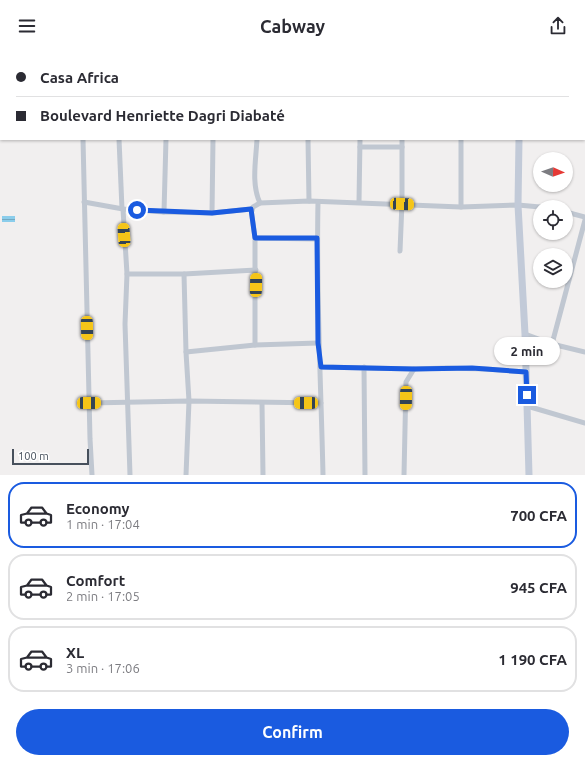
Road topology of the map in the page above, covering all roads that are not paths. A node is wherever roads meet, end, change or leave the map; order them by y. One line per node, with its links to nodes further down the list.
1 (83, 140): 14 (street)
2 (119, 140): 22 (street)
3 (166, 140): 24 (street)
4 (213, 140): 25 (street)
5 (257, 140): 17 (street)
6 (308, 140): 13 (street)
7 (360, 140): 12 (street)
8 (402, 140): 11 (street)
9 (461, 140): 21 (street)
10 (519, 140): 19 (main road)
11 (402, 146): 12 (street); 18 (street)
12 (360, 147): 16 (street)
13 (309, 201): 15 (street); 17 (street)
14 (84, 202): 22 (street); 46 (street)
15 (318, 202): 16 (street); 29 (street)
16 (360, 202): 18 (street)
17 (260, 204): 23 (street)
18 (402, 204): 21 (street); 30 (street)
19 (518, 205): 20 (street); 21 (street); 34 (main road)
20 (533, 206)
21 (460, 207)
22 (123, 209): 24 (street); 32 (street)
23 (251, 209): 25 (street); 28 (street)
24 (164, 212): 25 (street)
25 (212, 213)
26 (573, 214): 27 (street)
27 (585, 218): 36 (street)
28 (255, 238): 29 (street); 31 (street)
29 (317, 238): 35 (street)
30 (400, 251)
31 (256, 270): 33 (street); 37 (street)
32 (127, 274): 33 (street); 45 (street)
33 (184, 274): 38 (street)
34 (525, 334): 36 (street); 43 (main road)
35 (318, 343): 37 (street); 40 (street)
36 (552, 344): 39 (street)
37 (255, 345): 38 (street)
38 (186, 352): 44 (street)
39 (585, 352)
40 (321, 367): 41 (street); 48 (street)
41 (364, 368): 42 (street); 56 (street)
42 (414, 369): 43 (street); 57 (street)
43 (526, 372): 49 (main road)
44 (189, 401): 45 (street); 47 (street); 53 (street)
45 (128, 402): 46 (street); 52 (street)
46 (89, 403): 51 (street)
47 (262, 403): 48 (street); 54 (street)
48 (321, 403): 55 (street)
49 (527, 406): 50 (street); 58 (main road)
50 (585, 423)
51 (92, 475)
52 (130, 475)
53 (186, 475)
54 (263, 475)
55 (324, 475)
56 (364, 475)
57 (404, 475)
58 (529, 475)

